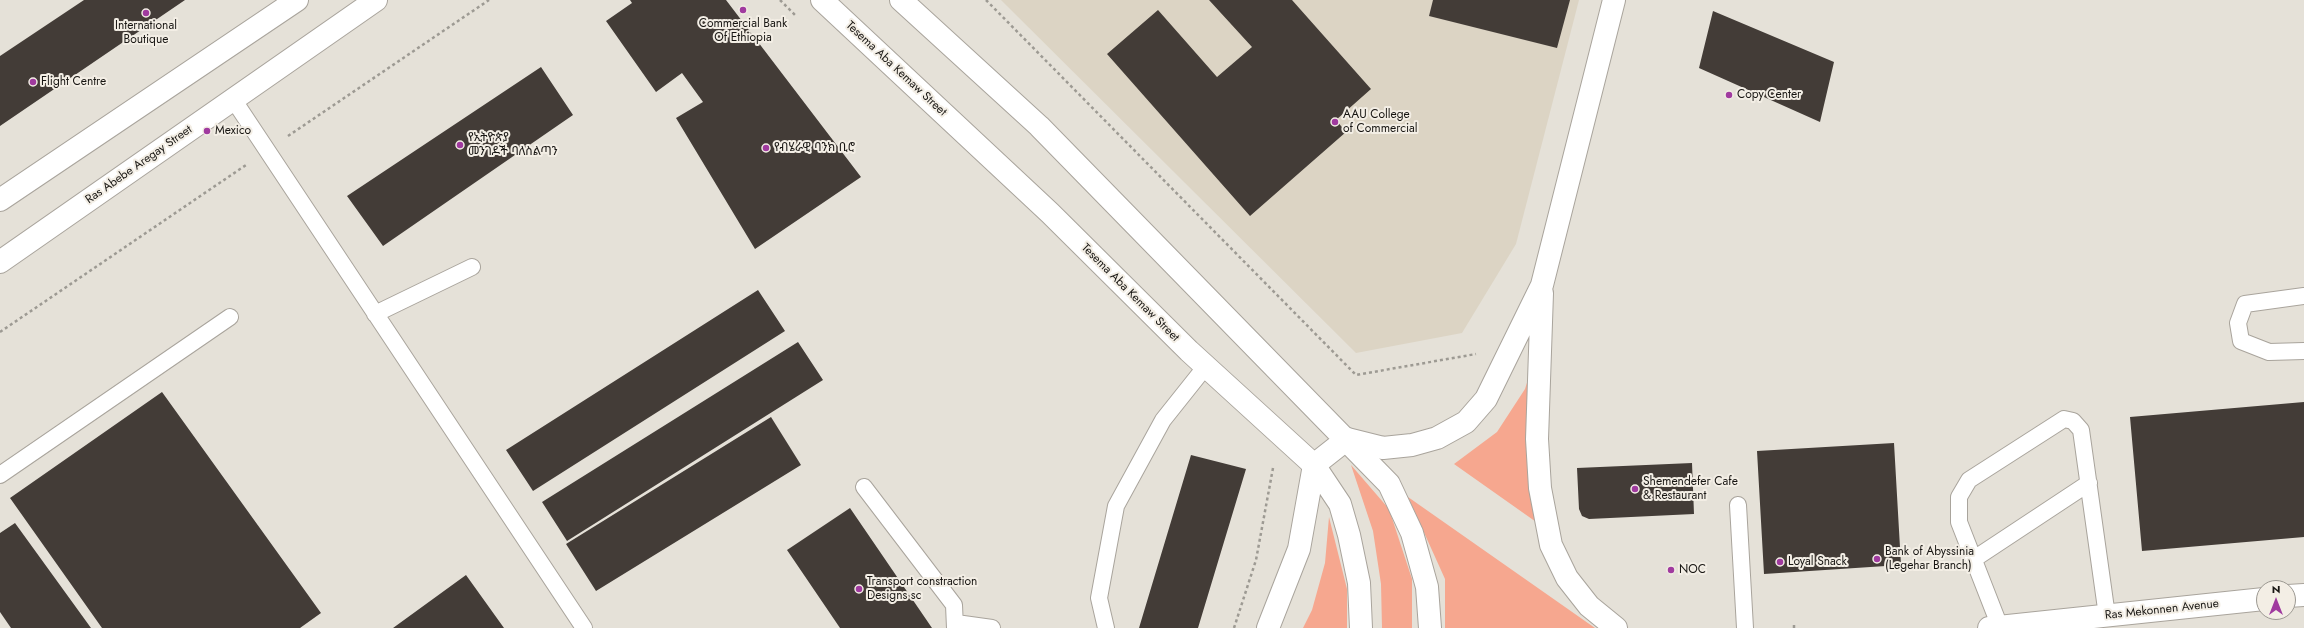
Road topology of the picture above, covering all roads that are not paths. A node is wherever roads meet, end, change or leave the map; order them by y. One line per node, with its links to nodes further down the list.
1 (297, 0): 7 (main road)
2 (376, 0): 6 (main road, Ras Abebe Aregay Street)
3 (822, 0): 15 (main road, Tesema Aba Kemaw Street)
4 (901, 0): 16 (main road)
5 (1614, 0): 10 (main road)
6 (233, 99): 8 (main road, Ras Abebe Aregay Street); 12 (lane)
7 (0, 200)
8 (0, 262)
9 (472, 267): 12 (lane)
10 (1542, 285): 16 (main road); 33 (main road)
11 (2304, 296): 14 (lane)
12 (375, 314): 27 (lane)
13 (230, 317): 18 (lane)
14 (2304, 351)
15 (1206, 366): 17 (main road, Tesema Aba Kemaw Street); 29 (lane)
16 (1347, 439): 17 (main road); 32 (main road)
17 (1314, 465): 30 (main road); 31 (main road, Tesema Aba Kemaw Street)
18 (0, 475)
19 (2088, 483): 22 (lane); 22 (lane); 24 (lane)
20 (864, 487): 25 (lane)
21 (1738, 505): 34 (lane)
22 (1974, 559): 26 (lane)
23 (2256, 600): 24 (main road, Ras Mekonnen Avenue)
24 (2107, 616): 26 (main road, Ras Mekonnen Avenue)
25 (955, 625): 28 (lane)
26 (1994, 627)
27 (584, 628)
28 (992, 628)
29 (1106, 628)
30 (1268, 628)
31 (1361, 628)
32 (1430, 628)
33 (1616, 628)
34 (1745, 628)

